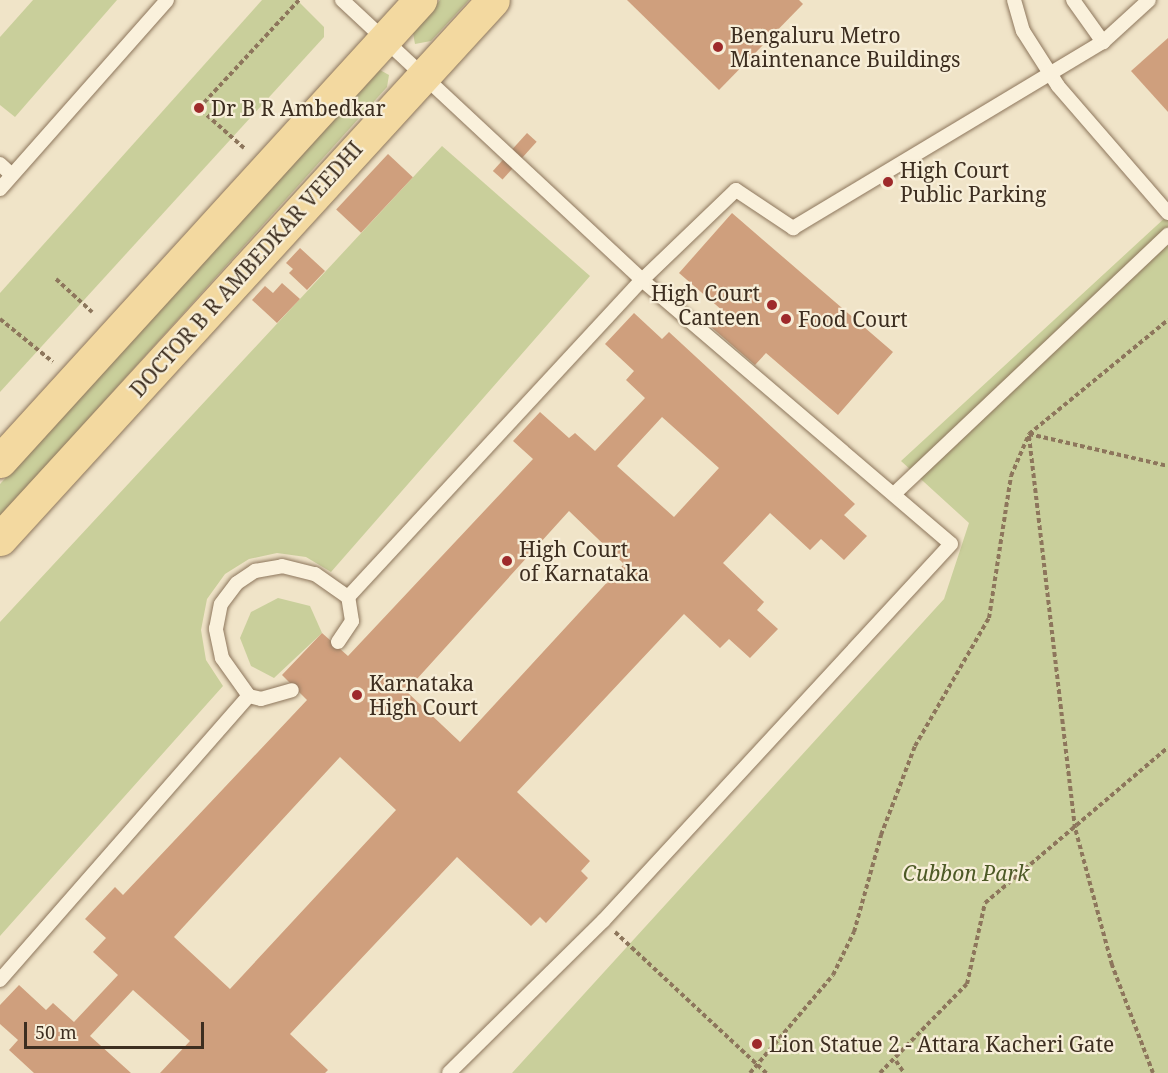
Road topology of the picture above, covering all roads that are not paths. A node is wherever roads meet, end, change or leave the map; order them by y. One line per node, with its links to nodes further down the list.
1 (167, 0): 13 (lane)
2 (342, 0): 8 (lane)
3 (420, 0): 8 (main road)
4 (493, 0): 11 (main road, DOCTOR B R AMBEDKAR VEEDHI)
5 (1014, 0): 10 (lane)
6 (1073, 0): 9 (lane)
7 (1149, 0): 9 (lane)
8 (382, 38): 11 (lane); 18 (main road)
9 (1103, 42): 10 (lane)
10 (1050, 73): 15 (lane); 17 (lane)
11 (424, 75): 17 (lane); 20 (main road, DOCTOR B R AMBEDKAR VEEDHI)
12 (0, 164): 13 (lane)
13 (12, 175): 14 (lane)
14 (0, 189)
15 (1168, 213)
16 (1168, 235): 19 (lane)
17 (642, 280): 19 (lane); 21 (lane)
18 (0, 461)
19 (895, 493): 26 (lane)
20 (0, 539)
21 (348, 597): 22 (lane); 24 (lane)
22 (338, 642)
23 (292, 690): 24 (lane)
24 (249, 696): 25 (lane)
25 (0, 980)
26 (449, 1073)

